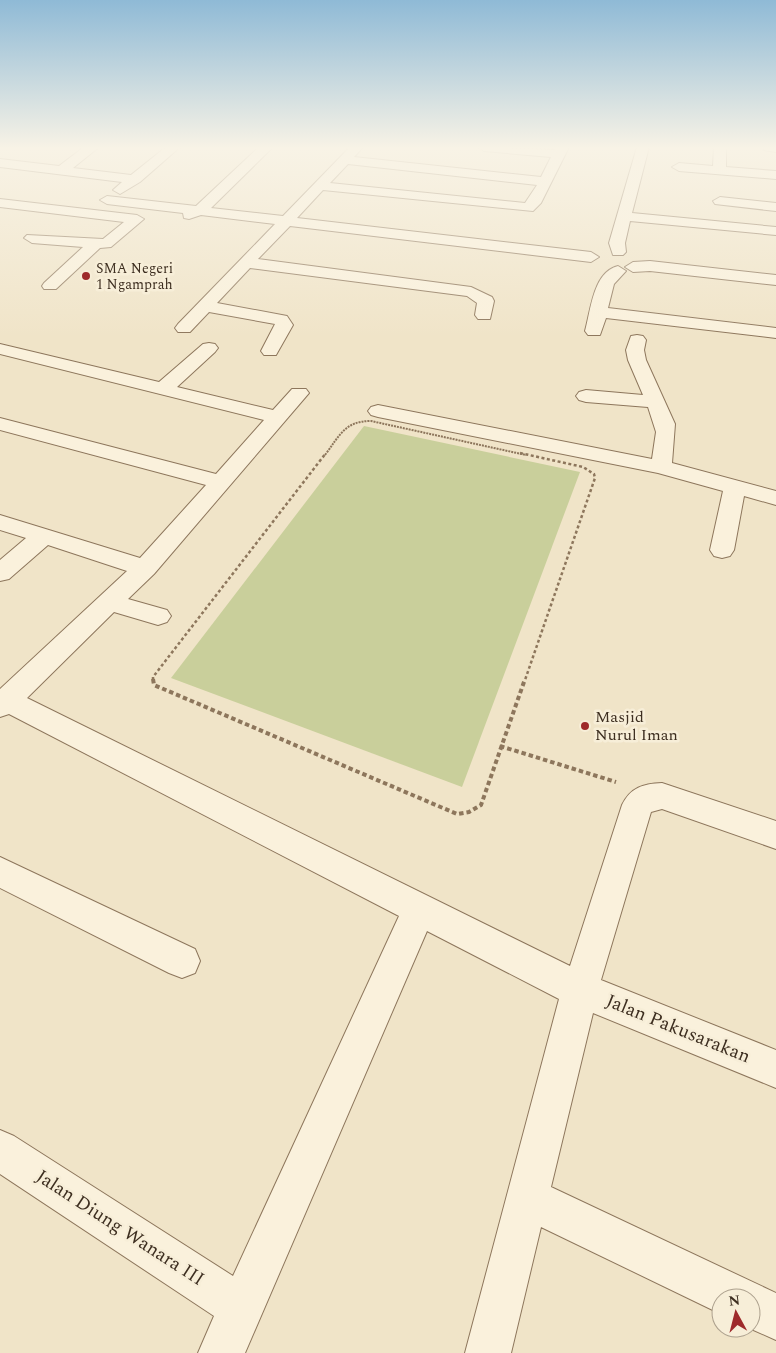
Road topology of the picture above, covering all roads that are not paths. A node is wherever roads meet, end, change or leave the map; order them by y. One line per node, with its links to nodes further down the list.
1 (58, 210): 8 (street)
2 (95, 210): 8 (street)
3 (192, 210): 7 (street)
4 (298, 210): 10 (street)
5 (625, 210): 9 (street)
6 (720, 210): 12 (street)
7 (199, 211): 10 (street); 11 (street)
8 (90, 214): 11 (street)
9 (623, 216): 12 (street); 16 (street)
10 (288, 220): 17 (street); 19 (street)
11 (151, 221): 15 (street)
12 (720, 226): 13 (street)
13 (776, 231)
14 (32, 238): 15 (street)
15 (94, 245): 21 (street)
16 (614, 249): 18 (street); 19 (street)
17 (249, 263): 22 (street); 24 (street)
18 (634, 266): 19 (street); 20 (street)
19 (597, 268): 23 (street)
20 (776, 280)
21 (50, 286)
22 (205, 306): 25 (street); 31 (street)
23 (600, 312): 26 (street); 27 (street)
24 (484, 315)
25 (184, 328)
26 (594, 331)
27 (776, 333)
28 (637, 340): 35 (street)
29 (209, 348): 32 (street)
30 (0, 349): 32 (street)
31 (270, 350)
32 (163, 389): 37 (street)
33 (298, 393): 37 (street)
34 (586, 396): 35 (street)
35 (654, 402): 39 (street)
36 (378, 411): 39 (street)
37 (276, 417): 40 (street)
38 (0, 424): 40 (street)
39 (661, 467): 41 (street)
40 (222, 482): 46 (street)
41 (735, 486): 42 (street); 45 (street)
42 (776, 498)
43 (0, 522): 44 (street)
44 (44, 536): 46 (street); 47 (street)
45 (722, 550)
46 (144, 568): 48 (street); 48 (street)
47 (0, 573)
48 (109, 602): 49 (street)
49 (3, 703): 52 (street, Jalan Pakusarakan)
50 (776, 835): 54 (street)
51 (0, 872): 53 (street)
52 (420, 908): 54 (street, Jalan Pakusarakan); 59 (street)
53 (182, 961)
54 (580, 990): 55 (street, Jalan Pakusarakan); 57 (street)
55 (776, 1069)
56 (0, 1150): 59 (street, Jalan Diung Wanara III)
57 (527, 1198): 58 (street); 63 (street)
58 (715, 1288)
59 (240, 1307): 62 (street)
60 (761, 1310): 61 (street)
61 (776, 1317)
62 (221, 1353)
63 (488, 1353)

